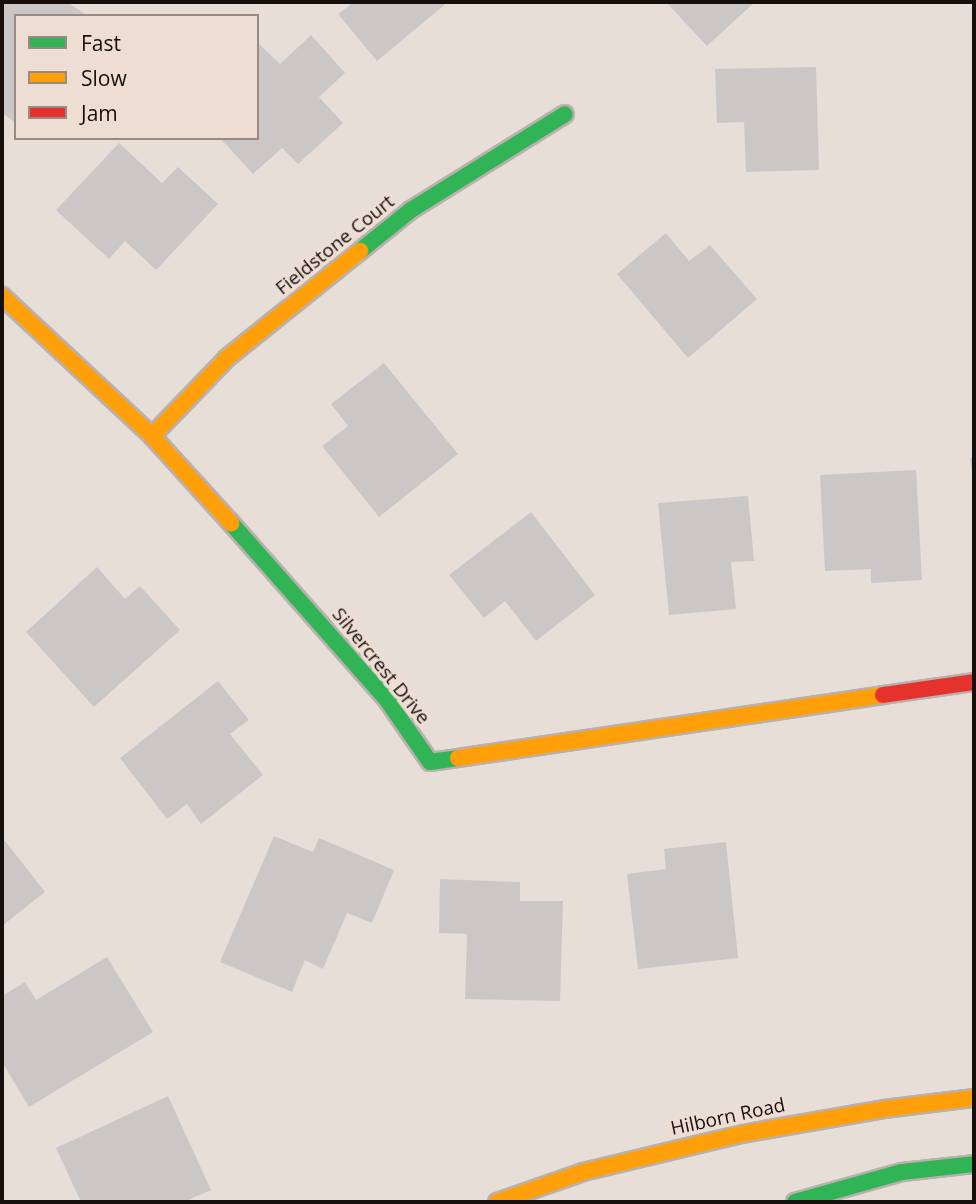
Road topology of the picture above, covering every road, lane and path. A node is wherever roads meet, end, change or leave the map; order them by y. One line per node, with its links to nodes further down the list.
1 (565, 114): 3 (street, Fieldstone Court)
2 (2, 296): 3 (street, Silvercrest Drive)
3 (152, 436): 4 (street, Silvercrest Drive)
4 (974, 682)
5 (974, 1098): 7 (street, Hilborn Road)
6 (974, 1164): 8 (street)
7 (497, 1202)
8 (795, 1202)

